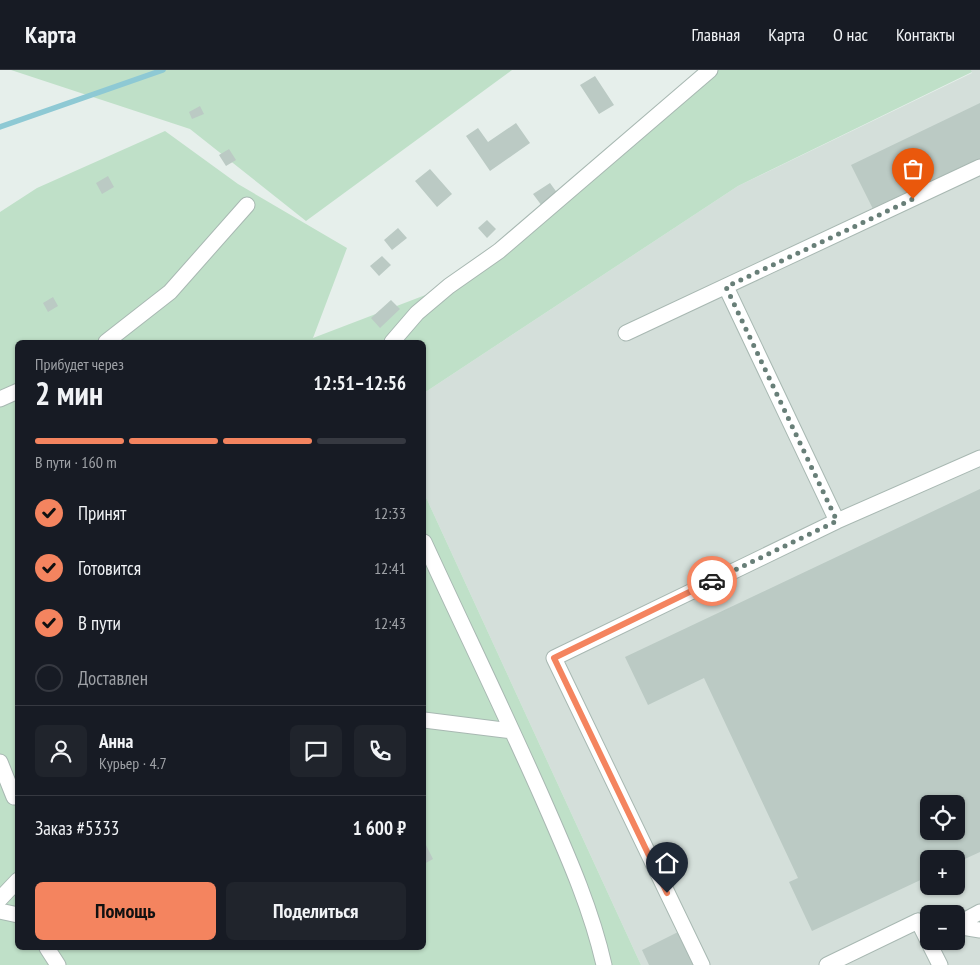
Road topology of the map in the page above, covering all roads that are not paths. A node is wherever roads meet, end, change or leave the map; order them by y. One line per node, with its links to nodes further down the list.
1 (710, 70): 7 (street)
2 (980, 167): 4 (street)
3 (247, 204): 6 (street)
4 (726, 287): 5 (street); 11 (street)
5 (626, 333)
6 (109, 340)
7 (394, 340)
8 (15, 392): 9 (street)
9 (0, 399)
10 (980, 458): 11 (street)
11 (837, 521): 30 (street)
12 (426, 546): 14 (street)
13 (426, 720): 14 (street)
14 (512, 731): 29 (street)
15 (0, 762): 16 (street)
16 (15, 797)
17 (15, 883): 18 (street)
18 (0, 898)
19 (0, 911): 21 (street)
20 (980, 912): 22 (street)
21 (15, 914)
22 (965, 920)
23 (920, 922): 31 (street)
24 (965, 927): 25 (street)
25 (980, 930)
26 (49, 950): 28 (street)
27 (934, 950): 32 (street)
28 (58, 965)
29 (604, 965)
30 (702, 965)
31 (827, 965)
32 (940, 965)

